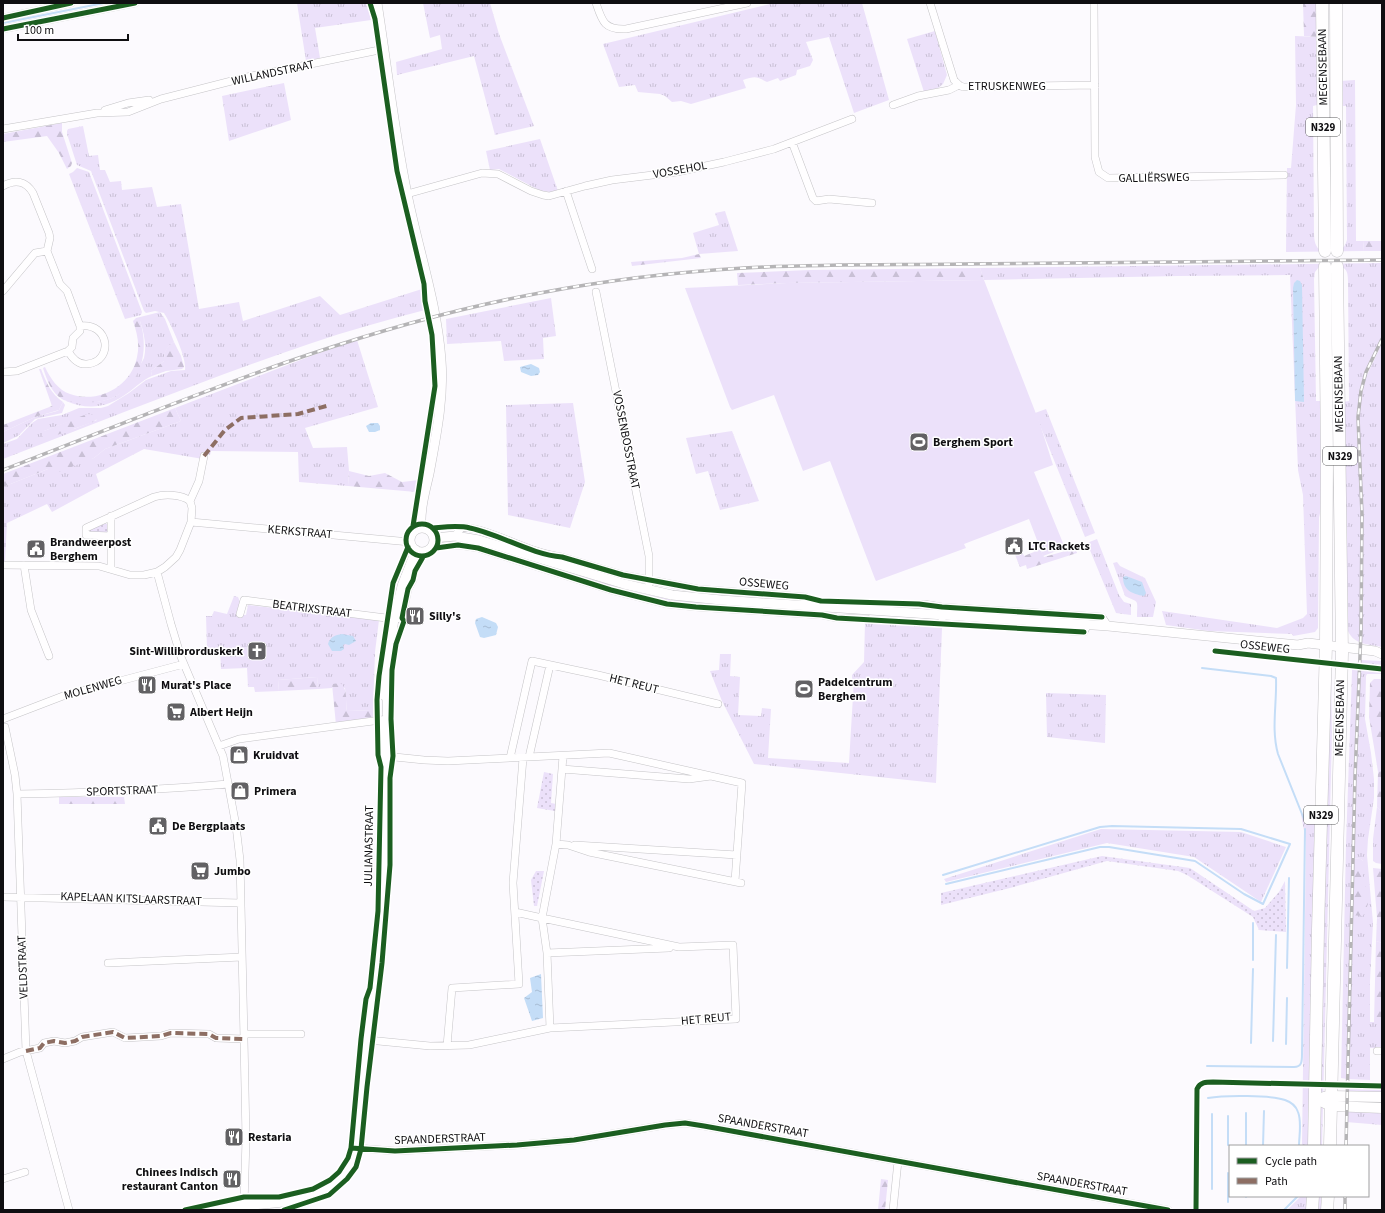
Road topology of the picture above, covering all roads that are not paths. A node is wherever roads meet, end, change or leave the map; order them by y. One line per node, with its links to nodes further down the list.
1 (71, 3): 10 (street)
2 (135, 3): 11 (street)
3 (596, 3): 4 (street)
4 (747, 3)
5 (930, 3): 13 (street, ETRUSKENWEG)
6 (1094, 3): 14 (street, GALLIËRSWEG)
7 (1322, 3): 26 (main road, MEGENSEBAAN / N329)
8 (1336, 3): 24 (main road, MEGENSEBAAN / N329)
9 (377, 6): 12 (street)
10 (3, 18)
11 (3, 29)
12 (384, 49): 17 (street, WILLANDSTRAAT); 22 (street)
13 (959, 85): 14 (street, ETRUSKENWEG); 15 (street)
14 (1095, 85): 19 (street, GALLIËRSWEG)
15 (893, 105)
16 (852, 119): 18 (street, VOSSEHOL)
17 (3, 129)
18 (792, 142): 21 (street, VOSSEHOL); 23 (street)
19 (1284, 175)
20 (3, 186): 25 (street)
21 (566, 191): 22 (street, VOSSEHOL); 29 (street)
22 (407, 194): 39 (street)
23 (872, 203)
24 (1337, 250)
25 (48, 251): 30 (street); 32 (street)
26 (1325, 251)
27 (1325, 266): 59 (main road, MEGENSEBAAN / N329)
28 (1337, 266): 60 (main road, MEGENSEBAAN / N329)
29 (592, 269)
30 (3, 291)
31 (596, 292): 51 (street, VOSSENBOSSTRAAT)
32 (80, 326): 33 (street); 33 (street)
33 (68, 351): 34 (street)
34 (3, 372)
35 (204, 456): 36 (street)
36 (190, 501): 37 (street); 38 (street)
37 (111, 516): 40 (street); 40 (street)
38 (191, 522): 44 (street, KERKSTRAAT); 50 (street)
39 (421, 527): 42 (street); 44 (street)
40 (111, 536): 49 (street)
41 (455, 536): 42 (street, OSSEWEG); 43 (street, OSSEWEG); 51 (street, OSSEWEG)
42 (434, 538): 46 (street)
43 (468, 541): 45 (street, OSSEWEG); 51 (street, OSSEWEG); 55 (street, OSSEWEG)
44 (410, 542): 46 (street)
45 (444, 546)
46 (416, 550): 56 (street, JULIANASTRAAT)
47 (3, 565): 48 (street)
48 (24, 565): 49 (street); 62 (street)
49 (111, 569): 50 (street)
50 (157, 572): 63 (street)
51 (648, 585): 55 (street, OSSEWEG)
52 (924, 604): 53 (street, OSSEWEG)
53 (942, 611): 55 (street, OSSEWEG); 58 (street, OSSEWEG); 58 (street, OSSEWEG)
54 (240, 614): 56 (street, BEATRIXSTRAAT)
55 (856, 614): 57 (street, OSSEWEG)
56 (394, 619): 67 (street, JULIANASTRAAT)
57 (867, 619)
58 (1108, 626): 59 (street, OSSEWEG)
59 (1326, 648): 60 (street, OSSEWEG); 98 (main road, MEGENSEBAAN / N329)
60 (1342, 650): 61 (street, OSSEWEG); 99 (main road, MEGENSEBAAN / N329)
61 (1382, 654)
62 (49, 656)
63 (184, 664): 66 (street, MOLENWEG); 69 (street)
64 (550, 665): 65 (street, HET REUT); 72 (street, HET REUT); 73 (street)
65 (718, 704)
66 (3, 719)
67 (385, 719): 69 (street); 70 (street, JULIANASTRAAT)
68 (4, 726): 77 (street, VELDSTRAAT)
69 (218, 746): 76 (street)
70 (386, 756): 72 (street); 93 (street, JULIANASTRAAT)
71 (563, 756): 73 (street); 74 (street); 75 (street)
72 (510, 758): 73 (street)
73 (526, 758): 84 (street)
74 (562, 769): 75 (street); 78 (street)
75 (711, 776): 80 (street)
76 (228, 784): 77 (street, SPORTSTRAAT); 83 (street)
77 (17, 794): 81 (street, VELDSTRAAT)
78 (556, 844): 79 (street); 85 (street)
79 (568, 845): 80 (street); 80 (street)
80 (737, 855)
81 (20, 896): 82 (street, KAPELAAN KITSLAARSTRAAT); 83 (street, KAPELAAN KITSLAARSTRAAT); 95 (street, VELDSTRAAT)
82 (3, 897)
83 (241, 903): 88 (street)
84 (515, 912): 85 (street, HET REUT); 94 (street)
85 (542, 918): 86 (street, HET REUT); 87 (street)
86 (680, 947): 87 (street, HET REUT); 90 (street, HET REUT)
87 (547, 953): 90 (street)
88 (242, 957): 89 (street); 92 (street)
89 (108, 963)
90 (550, 1028): 94 (street, HET REUT)
91 (301, 1034): 92 (street)
92 (244, 1037): 95 (street); 109 (street)
93 (368, 1040): 94 (street, HET REUT); 103 (street, JULIANASTRAAT)
94 (447, 1046)
95 (26, 1051): 96 (street); 111 (street, VELDSTRAAT)
96 (3, 1059)
97 (1382, 1097): 99 (main road)
98 (1316, 1099): 99 (main road); 101 (main road, MEGENSEBAAN / N329)
99 (1331, 1101): 100 (main road); 102 (main road, MEGENSEBAAN / N329)
100 (1382, 1108)
101 (1314, 1145)
102 (1330, 1145)
103 (356, 1148): 104 (street, SPAANDERSTRAAT); 110 (street, JULIANASTRAAT)
104 (898, 1161): 113 (street); 114 (street, SPAANDERSTRAAT)
105 (25, 1172): 106 (street)
106 (3, 1179)
107 (1313, 1197): 115 (main road)
108 (1328, 1197): 116 (main road)
109 (244, 1205): 110 (street, JULIANASTRAAT); 112 (street, JULIANASTRAAT)
110 (280, 1206)
111 (70, 1210)
112 (213, 1210)
113 (893, 1210)
114 (1168, 1210)
115 (1312, 1210)
116 (1327, 1210)

